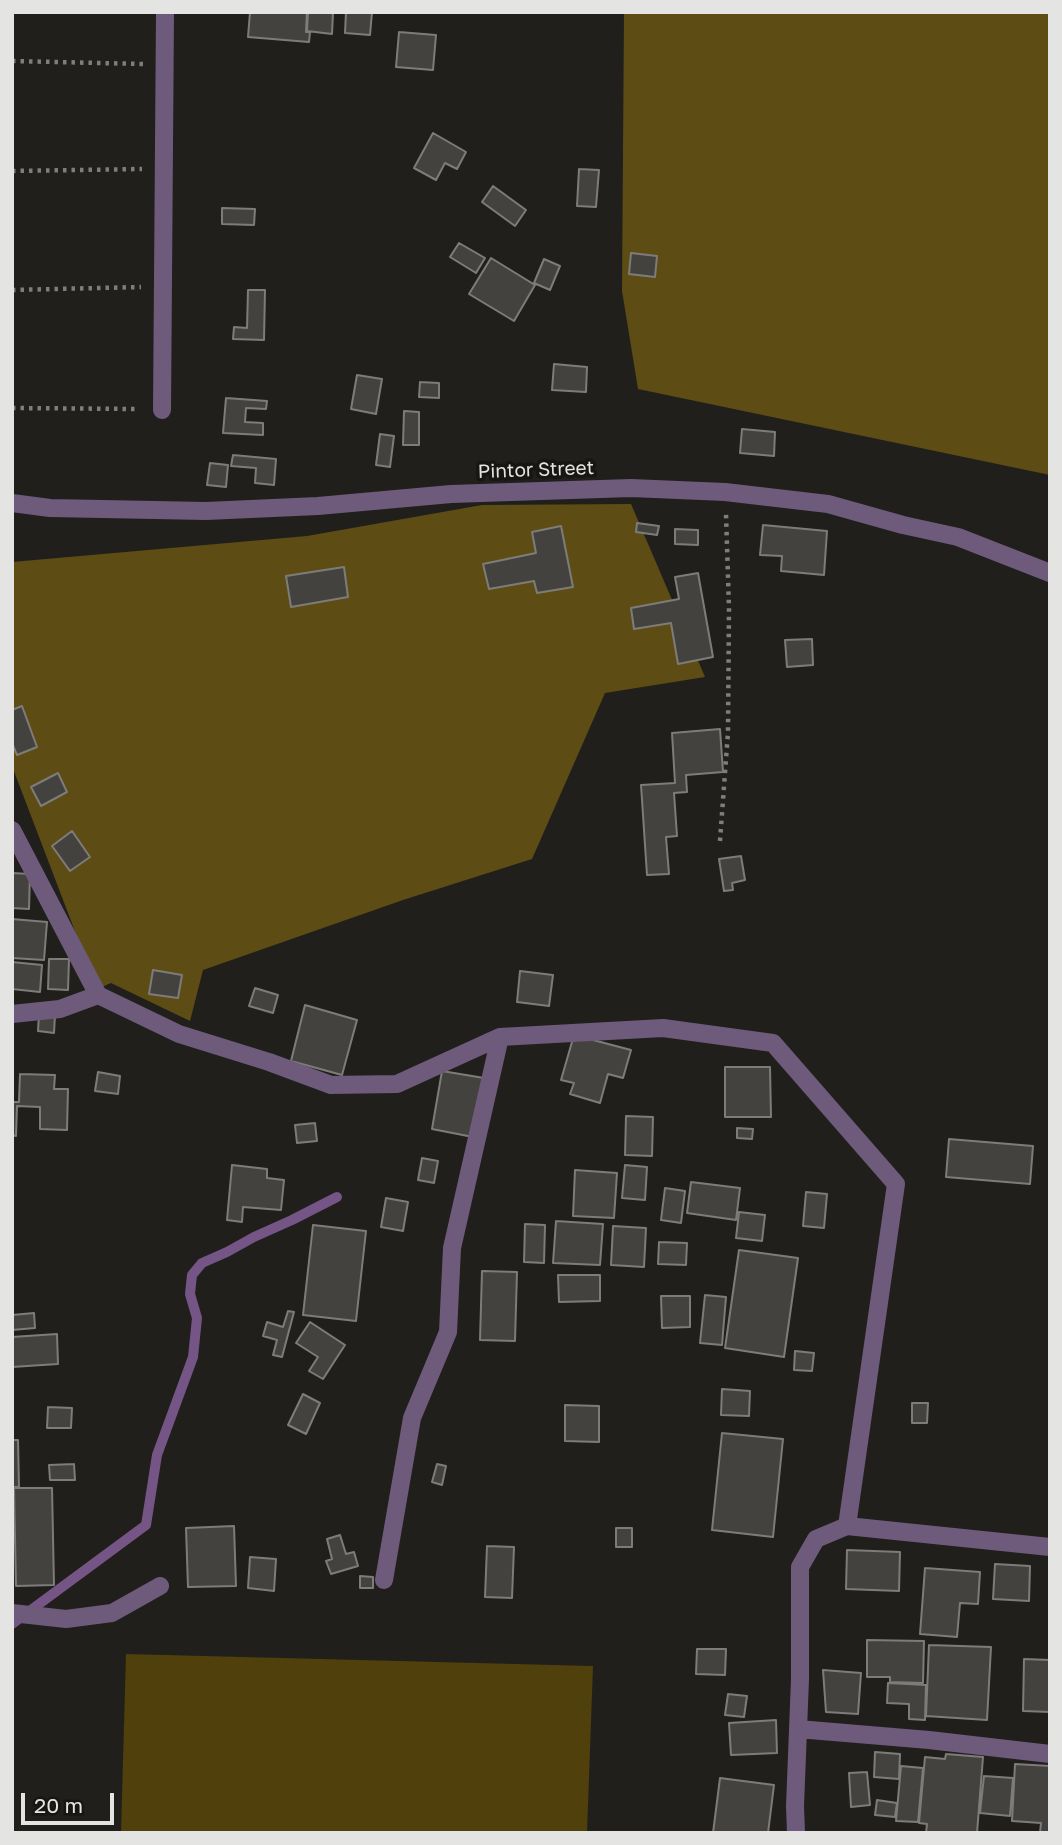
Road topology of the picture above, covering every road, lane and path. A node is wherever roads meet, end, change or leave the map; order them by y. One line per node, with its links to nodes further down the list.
1 (165, 12): 3 (street)
2 (12, 61): 3 (path)
3 (165, 64): 4 (street)
4 (164, 169): 5 (path); 6 (street)
5 (12, 171)
6 (163, 287): 7 (path); 9 (street)
7 (12, 290)
8 (12, 408): 9 (path)
9 (162, 410)
10 (725, 492): 11 (street, Pintor Street); 12 (street, Pintor Street); 14 (path)
11 (12, 503)
12 (1050, 573)
13 (12, 830): 15 (street)
14 (720, 841)
15 (97, 995): 16 (street); 17 (street)
16 (12, 1014)
17 (500, 1037): 18 (street); 20 (street)
18 (847, 1527): 19 (street); 23 (street)
19 (1050, 1547)
20 (384, 1580)
21 (160, 1586): 22 (street)
22 (12, 1613)
23 (798, 1728): 24 (street); 25 (street)
24 (1050, 1754)
25 (796, 1833)

